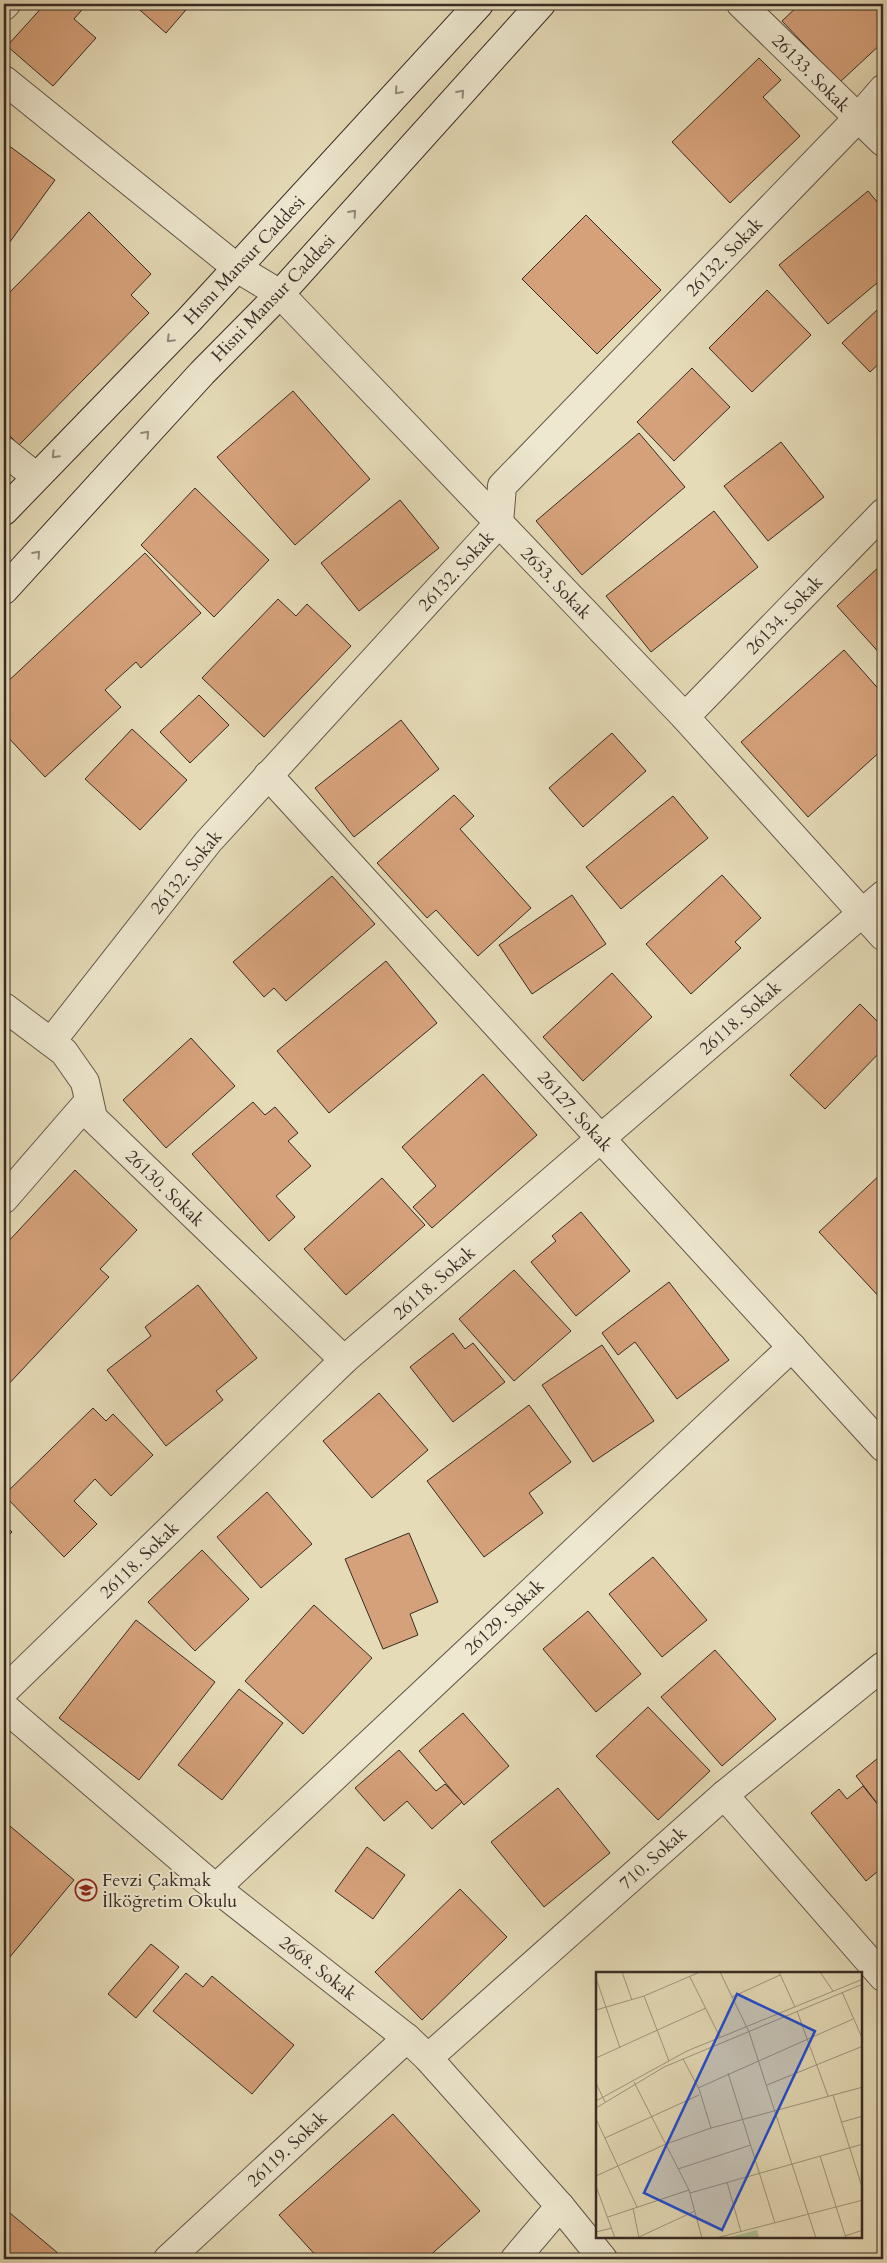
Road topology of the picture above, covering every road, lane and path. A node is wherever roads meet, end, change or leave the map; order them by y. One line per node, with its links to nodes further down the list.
1 (479, 4): 8 (street, Hısnı Mansur Caddesi, one-way to 8)
2 (541, 4): 9 (street, Hisni Mansur Caddesi, one-way to 2)
3 (740, 4): 6 (street, 26133. Sokak)
4 (4, 80): 8 (street, 2653. Sokak)
5 (883, 89): 6 (street, 26132. Sokak)
6 (857, 119): 7 (street, 26133. Sokak); 14 (street, 26132. Sokak)
7 (883, 142)
8 (237, 268): 9 (street, 2653. Sokak); 11 (street, Hısnı Mansur Caddesi, one-way to 11)
9 (280, 294): 14 (street, 2653. Sokak); 15 (street, Hisni Mansur Caddesi, one-way to 9)
10 (4, 451): 11 (street)
11 (35, 476): 12 (street, Hısnı Mansur Caddesi)
12 (4, 510)
13 (883, 513): 16 (street, 26134. Sokak)
14 (499, 523): 16 (street, 2653. Sokak); 17 (street, 26132. Sokak)
15 (4, 590)
16 (685, 718): 18 (street, 2653. Sokak)
17 (268, 775): 21 (street, 26132. Sokak); 23 (street, 26127. Sokak)
18 (873, 904): 19 (street, 2653. Sokak); 23 (street, 26118. Sokak)
19 (883, 936)
20 (4, 1007): 21 (street, 26130. Sokak)
21 (50, 1042): 22 (street, 26130. Sokak)
22 (89, 1101): 24 (street); 26 (street, 26130. Sokak)
23 (601, 1139): 25 (street, 26127. Sokak); 26 (street, 26118. Sokak)
24 (4, 1199)
25 (792, 1347): 27 (street, 26127. Sokak); 32 (street, 26129. Sokak)
26 (344, 1360): 29 (street, 26118. Sokak)
27 (883, 1447)
28 (883, 1666): 31 (street, 710. Sokak)
29 (4, 1691)
30 (4, 1707): 32 (street, 2668. Sokak)
31 (724, 1795): 33 (street); 35 (street, 710. Sokak)
32 (216, 1888): 34 (street, 2668. Sokak)
33 (883, 1977)
34 (407, 2038): 35 (street, 2668. Sokak); 37 (street, 26119. Sokak)
35 (428, 2058): 36 (street, 2668. Sokak)
36 (560, 2206): 38 (street); 39 (street, 2668. Sokak)
37 (168, 2259)
38 (515, 2259)
39 (603, 2259)

